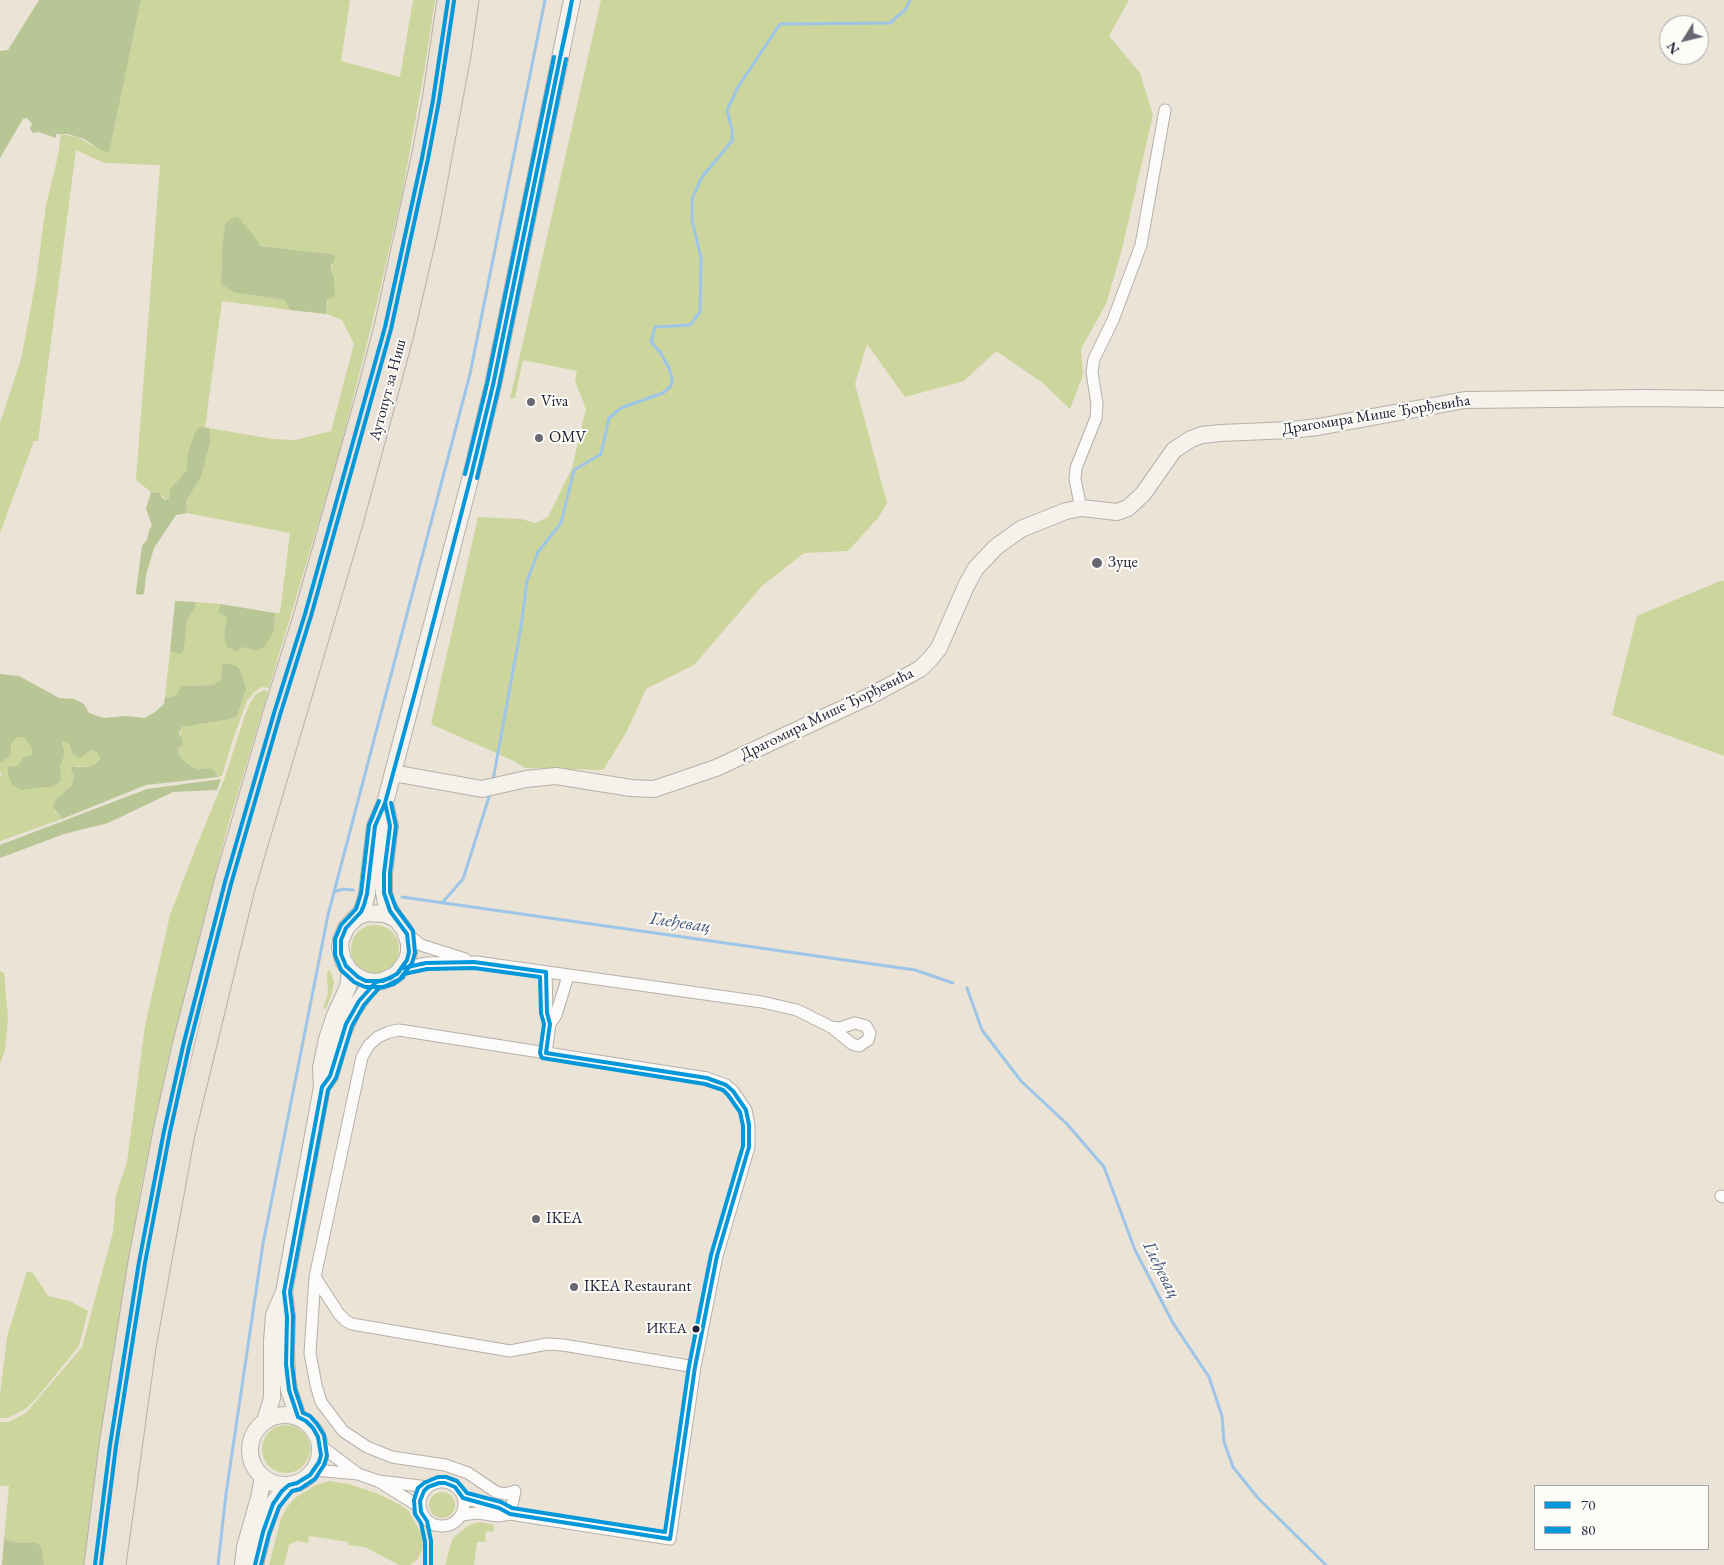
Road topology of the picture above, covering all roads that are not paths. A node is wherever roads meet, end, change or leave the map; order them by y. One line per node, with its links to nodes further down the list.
1 (448, 0): 7 (highway, Аутопут за Ниш)
2 (468, 0): 7 (highway, Аутопут за Ниш)
3 (572, 0): 9 (street)
4 (1165, 110): 6 (street)
5 (1724, 399): 6 (street, Драгомира Мише Ђорђевића)
6 (1082, 508): 9 (street, Драгомира Мише Ђорђевића)
7 (294, 682): 8 (highway)
8 (283, 717): 40 (highway); 41 (highway)
9 (393, 773): 10 (street)
10 (386, 803): 11 (street); 12 (street)
11 (355, 918): 12 (street); 16 (street)
12 (396, 919): 13 (street)
13 (407, 934): 14 (street); 15 (street)
14 (474, 962): 15 (street); 17 (street)
15 (402, 968): 19 (street)
16 (350, 972): 19 (street); 23 (street)
17 (546, 972): 18 (street); 20 (street)
18 (568, 976): 20 (street); 21 (street)
19 (376, 982): 23 (street)
20 (550, 1024): 22 (street)
21 (831, 1027)
22 (546, 1053): 24 (street); 26 (street)
23 (322, 1087): 25 (street)
24 (315, 1277): 26 (street); 38 (street)
25 (284, 1292): 27 (street); 28 (street)
26 (695, 1367): 38 (street)
27 (298, 1417): 28 (street); 29 (street)
28 (265, 1421): 32 (street)
29 (321, 1446): 30 (street); 31 (street)
30 (315, 1470): 31 (street); 34 (street)
31 (358, 1474): 33 (street)
32 (262, 1477): 34 (street); 42 (street)
33 (378, 1481): 35 (street); 37 (street)
34 (289, 1485): 43 (street)
35 (428, 1487): 36 (street); 37 (street)
36 (463, 1498): 38 (street); 39 (street)
37 (420, 1506): 39 (street)
38 (510, 1514): 39 (street)
39 (461, 1515)
40 (95, 1565)
41 (115, 1565)
42 (243, 1565)
43 (255, 1565)

